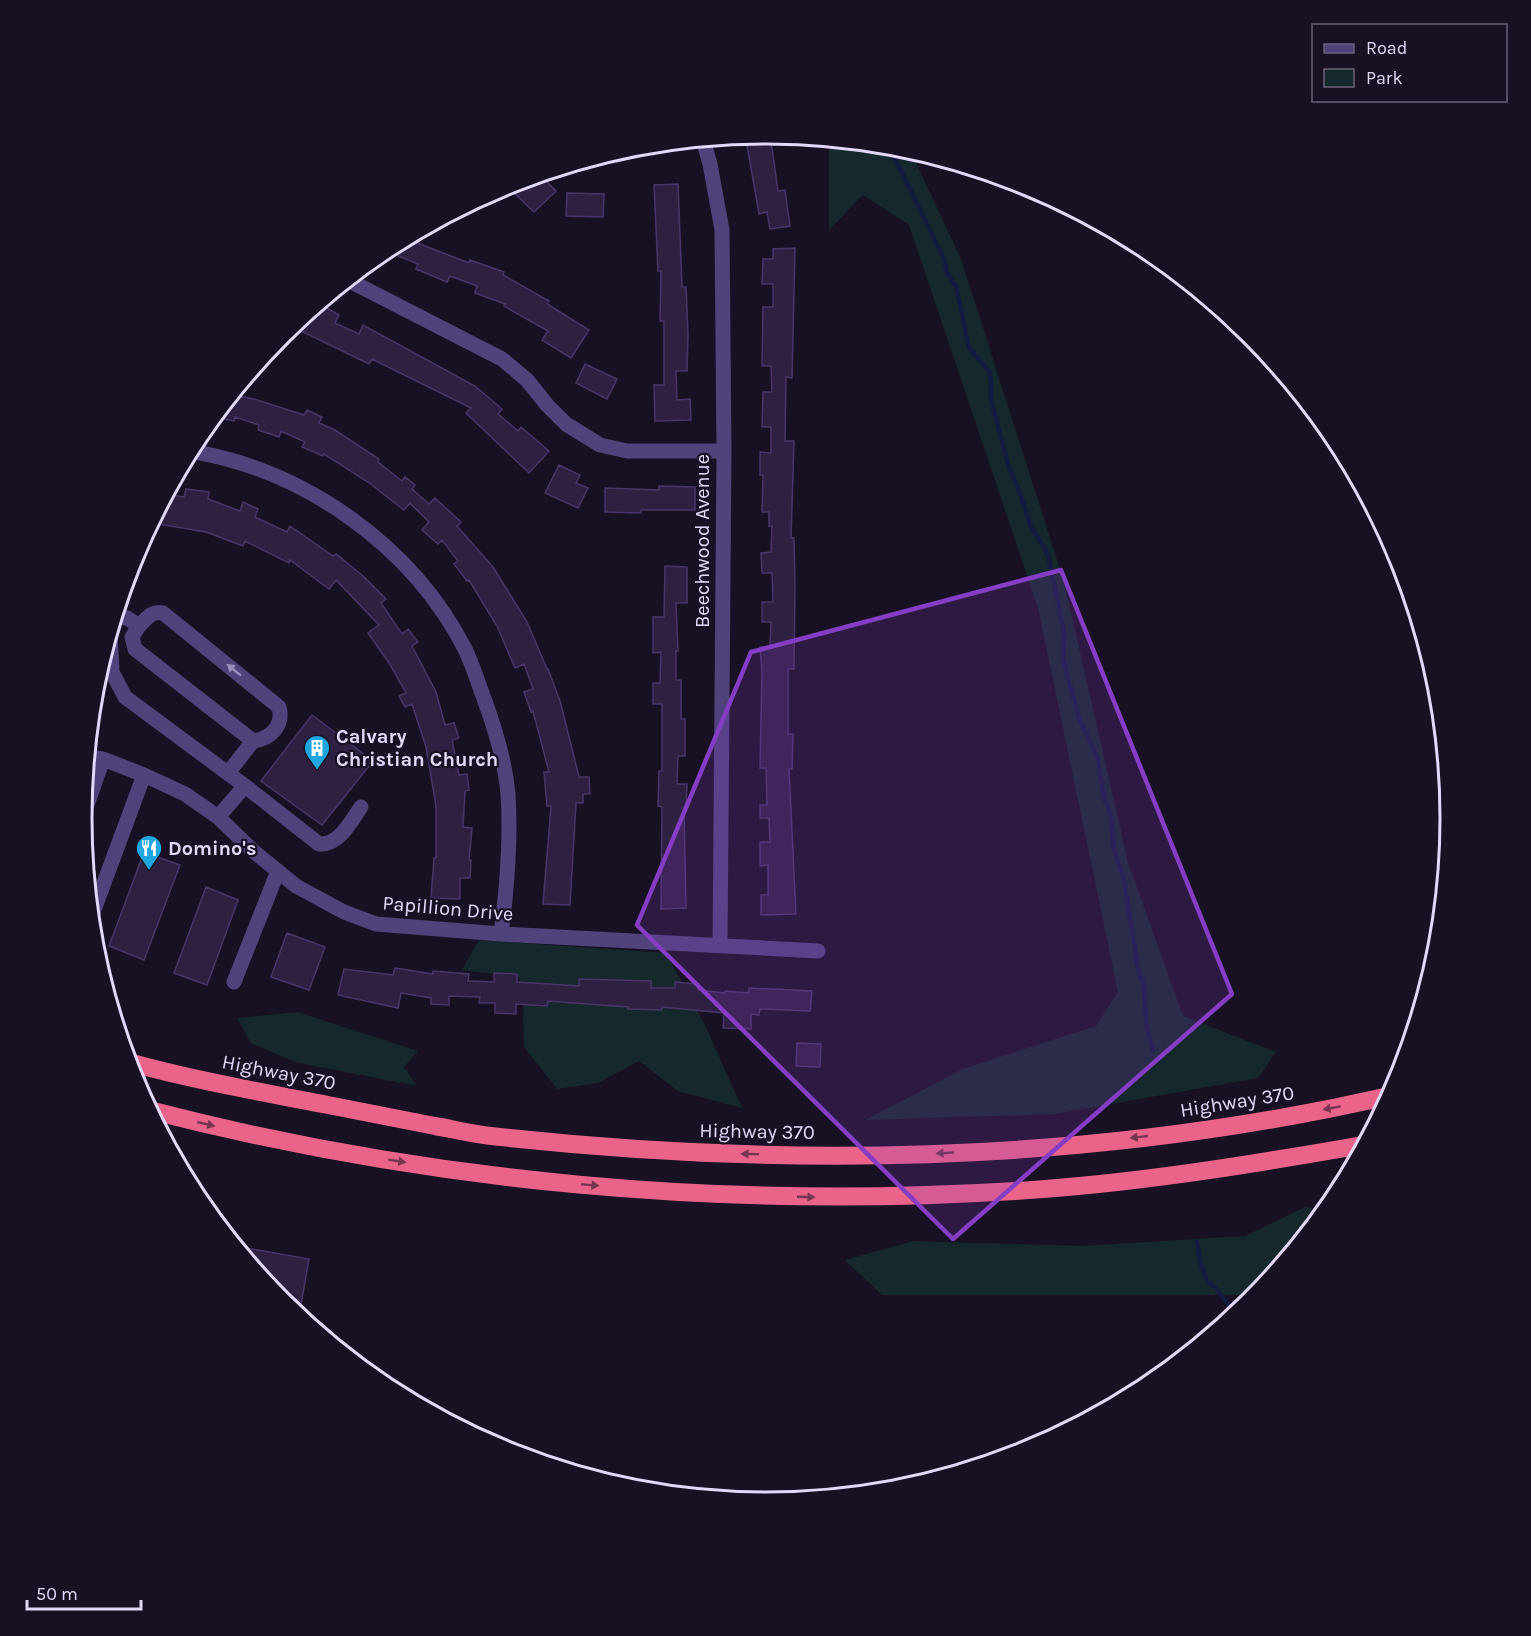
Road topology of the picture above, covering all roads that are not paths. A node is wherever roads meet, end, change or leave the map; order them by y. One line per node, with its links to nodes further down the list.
1 (705, 147): 3 (street, Beechwood Avenue)
2 (355, 283): 3 (street)
3 (724, 451): 20 (street, Beechwood Avenue)
4 (199, 453): 19 (street)
5 (122, 617): 6 (street)
6 (139, 626): 8 (street); 8 (street, one-way to 6)
7 (111, 656): 11 (street)
8 (253, 741): 11 (street)
9 (95, 757): 10 (street, Papillion Drive)
10 (103, 759): 12 (street, Papillion Drive); 14 (street)
11 (228, 773): 13 (street)
12 (144, 775): 16 (street, Papillion Drive); 18 (street)
13 (245, 786): 15 (street); 16 (street)
14 (93, 789)
15 (361, 807)
16 (218, 817): 17 (street, Papillion Drive)
17 (278, 871): 19 (street, Papillion Drive); 22 (street)
18 (97, 903)
19 (501, 934): 20 (street, Papillion Drive)
20 (720, 946): 21 (street, Papillion Drive)
21 (818, 951)
22 (234, 982)
23 (139, 1064): 24 (highway, Highway 370, one-way to 23)
24 (1378, 1098)
25 (159, 1112): 26 (highway, one-way to 26)
26 (1353, 1147)

